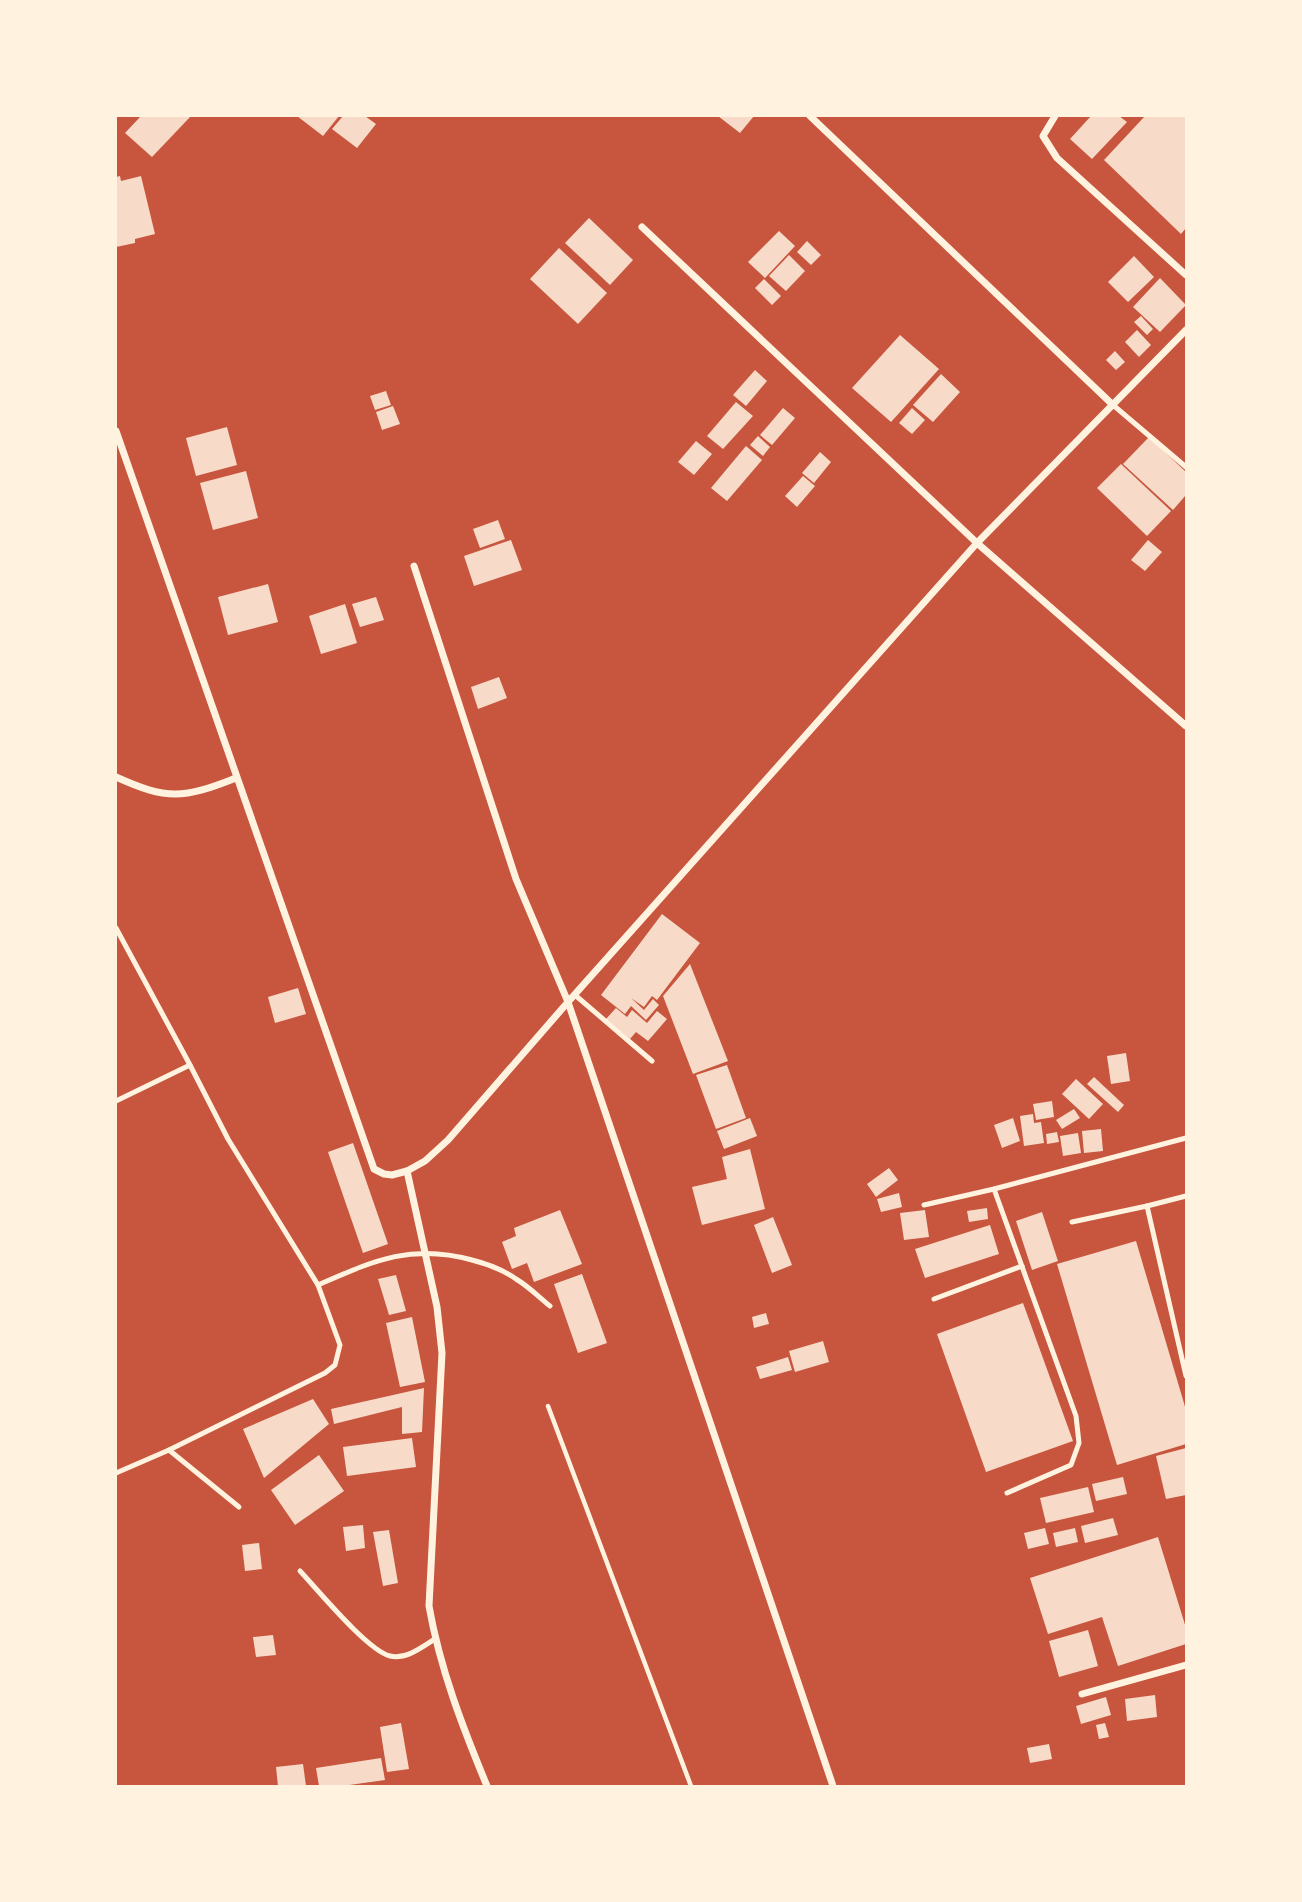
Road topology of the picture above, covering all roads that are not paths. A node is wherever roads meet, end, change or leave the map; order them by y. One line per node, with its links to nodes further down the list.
1 (810, 116): 6 (street)
2 (1055, 116): 4 (street)
3 (642, 227): 9 (street)
4 (1186, 275)
5 (1186, 330): 6 (street)
6 (1113, 405): 8 (lane); 9 (street)
7 (116, 431): 13 (street)
8 (1186, 467)
9 (977, 543): 11 (street); 15 (street)
10 (414, 566): 16 (street)
11 (1186, 726)
12 (116, 777): 13 (street)
13 (236, 778): 21 (street)
14 (116, 928): 18 (lane)
15 (575, 995): 16 (street); 17 (lane)
16 (568, 1002): 21 (street); 42 (street)
17 (652, 1061)
18 (190, 1065): 19 (lane); 29 (lane)
19 (116, 1101)
20 (1186, 1138): 22 (lane)
21 (407, 1171): 27 (street)
22 (994, 1189): 24 (lane); 28 (lane)
23 (1186, 1196): 25 (lane)
24 (924, 1205)
25 (1147, 1206): 26 (lane); 32 (lane)
26 (1072, 1222)
27 (424, 1251): 29 (lane); 31 (lane); 38 (street)
28 (1022, 1266): 30 (lane); 35 (lane)
29 (318, 1285): 33 (lane)
30 (934, 1298)
31 (550, 1306)
32 (1186, 1376)
33 (169, 1450): 34 (lane); 36 (lane)
34 (116, 1473)
35 (1007, 1493)
36 (239, 1507)
37 (300, 1571): 38 (lane)
38 (435, 1639): 41 (street)
39 (1186, 1665): 40 (street)
40 (1082, 1694)
41 (487, 1787)
42 (833, 1787)

